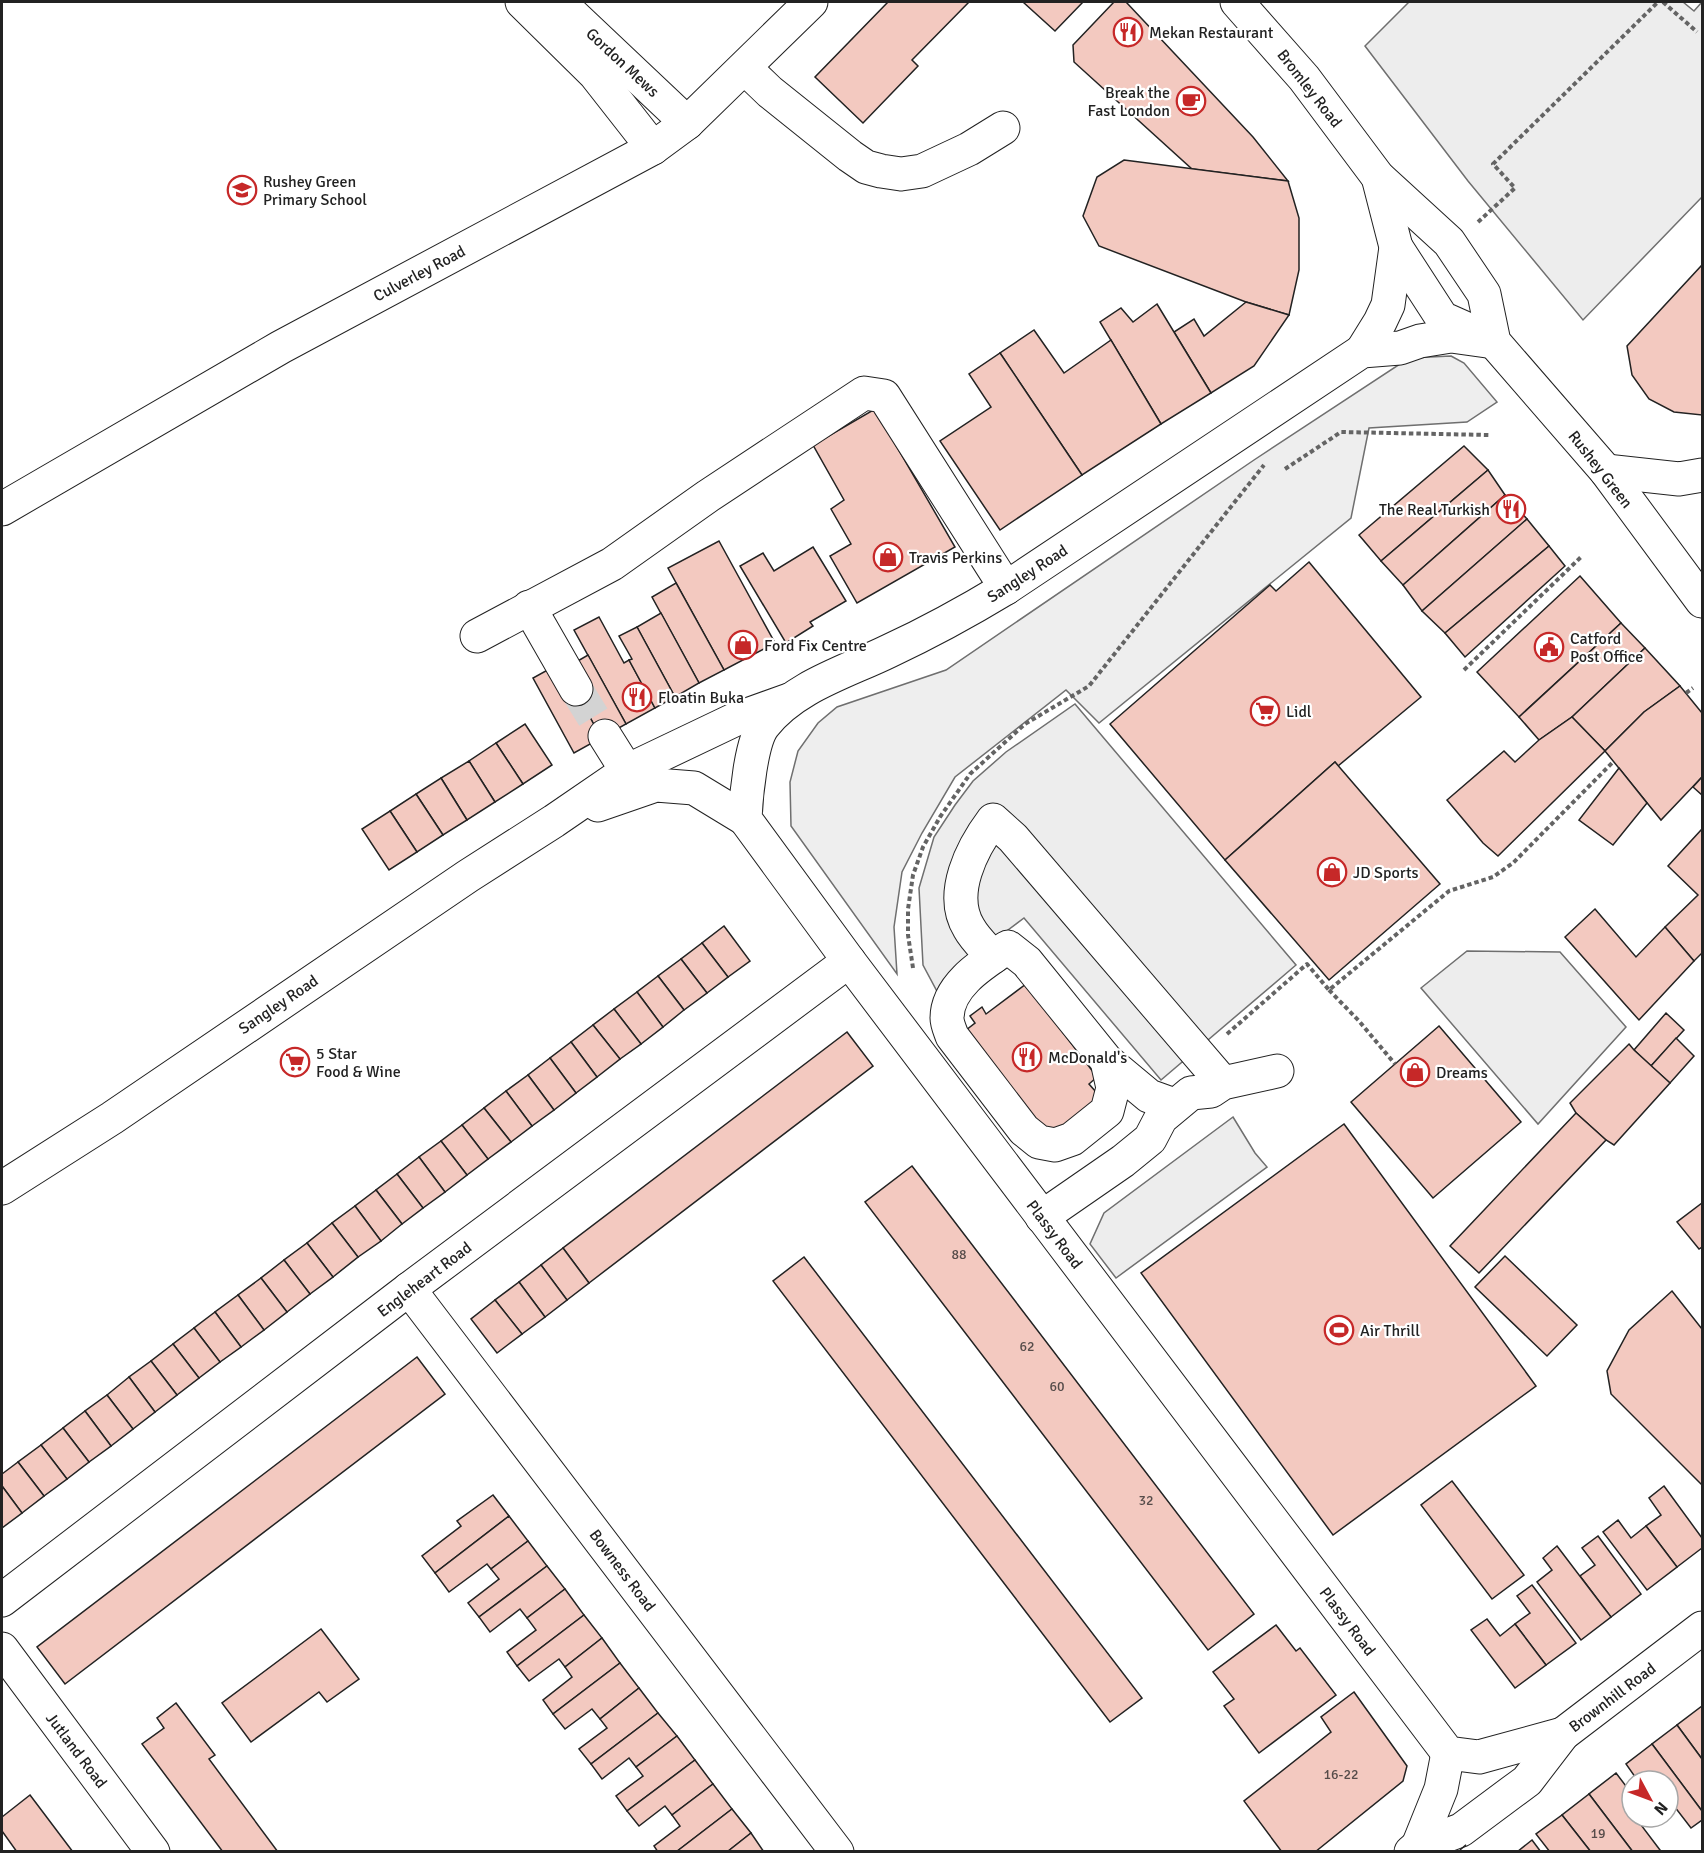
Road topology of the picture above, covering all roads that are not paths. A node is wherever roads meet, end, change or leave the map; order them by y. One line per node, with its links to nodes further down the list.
1 (522, 2): 8 (main road)
2 (559, 2): 6 (main road, Gordon Mews)
3 (811, 2): 5 (main road, Culverley Road)
4 (1237, 2): 9 (main road, Bromley Road)
5 (745, 68): 6 (main road, Culverley Road); 7 (main road)
6 (687, 123): 8 (main road, Culverley Road)
7 (1003, 128)
8 (653, 148): 15 (main road, Culverley Road)
9 (1378, 177): 10 (main road, Bromley Road); 11 (main road, Bromley Road)
10 (1396, 247): 11 (main road); 12 (main road, Bromley Road)
11 (1494, 342): 12 (main road, Sangley Road); 13 (main road, Rushey Green)
12 (1362, 351): 16 (main road, Sangley Road)
13 (1606, 471): 14 (main road); 17 (main road, Rushey Green)
14 (1702, 475)
15 (2, 509)
16 (1006, 588): 18 (main road); 21 (main road, Sangley Road)
17 (1702, 601)
18 (530, 607): 19 (main road); 20 (main road)
19 (477, 636)
20 (576, 689)
21 (789, 700): 23 (main road, Sangley Road); 24 (main road)
22 (605, 736): 23 (main road)
23 (627, 771): 25 (main road, Sangley Road)
24 (745, 819): 25 (main road, Sangley Road); 27 (main road, Plassy Road)
25 (554, 821): 33 (main road, Sangley Road)
26 (993, 957): 28 (main road); 28 (main road); 30 (main road)
27 (849, 961): 34 (main road, Plassy Road); 35 (main road, Engleheart Road)
28 (1107, 1061): 31 (main road)
29 (1276, 1071): 30 (main road)
30 (1217, 1087): 31 (main road); 32 (main road)
31 (1174, 1105): 32 (main road)
32 (1150, 1139): 34 (main road)
33 (2, 1188)
34 (1042, 1217): 40 (main road, Plassy Road)
35 (409, 1289): 36 (main road, Engleheart Road); 43 (main road, Bowness Road)
36 (2, 1600)
37 (1702, 1628): 39 (main road, Brownhill Road)
38 (2, 1649): 42 (main road, Jutland Road)
39 (1563, 1734): 40 (main road); 41 (main road, Brownhill Road)
40 (1448, 1752): 41 (main road)
41 (1415, 1849)
42 (153, 1851)
43 (837, 1851)

